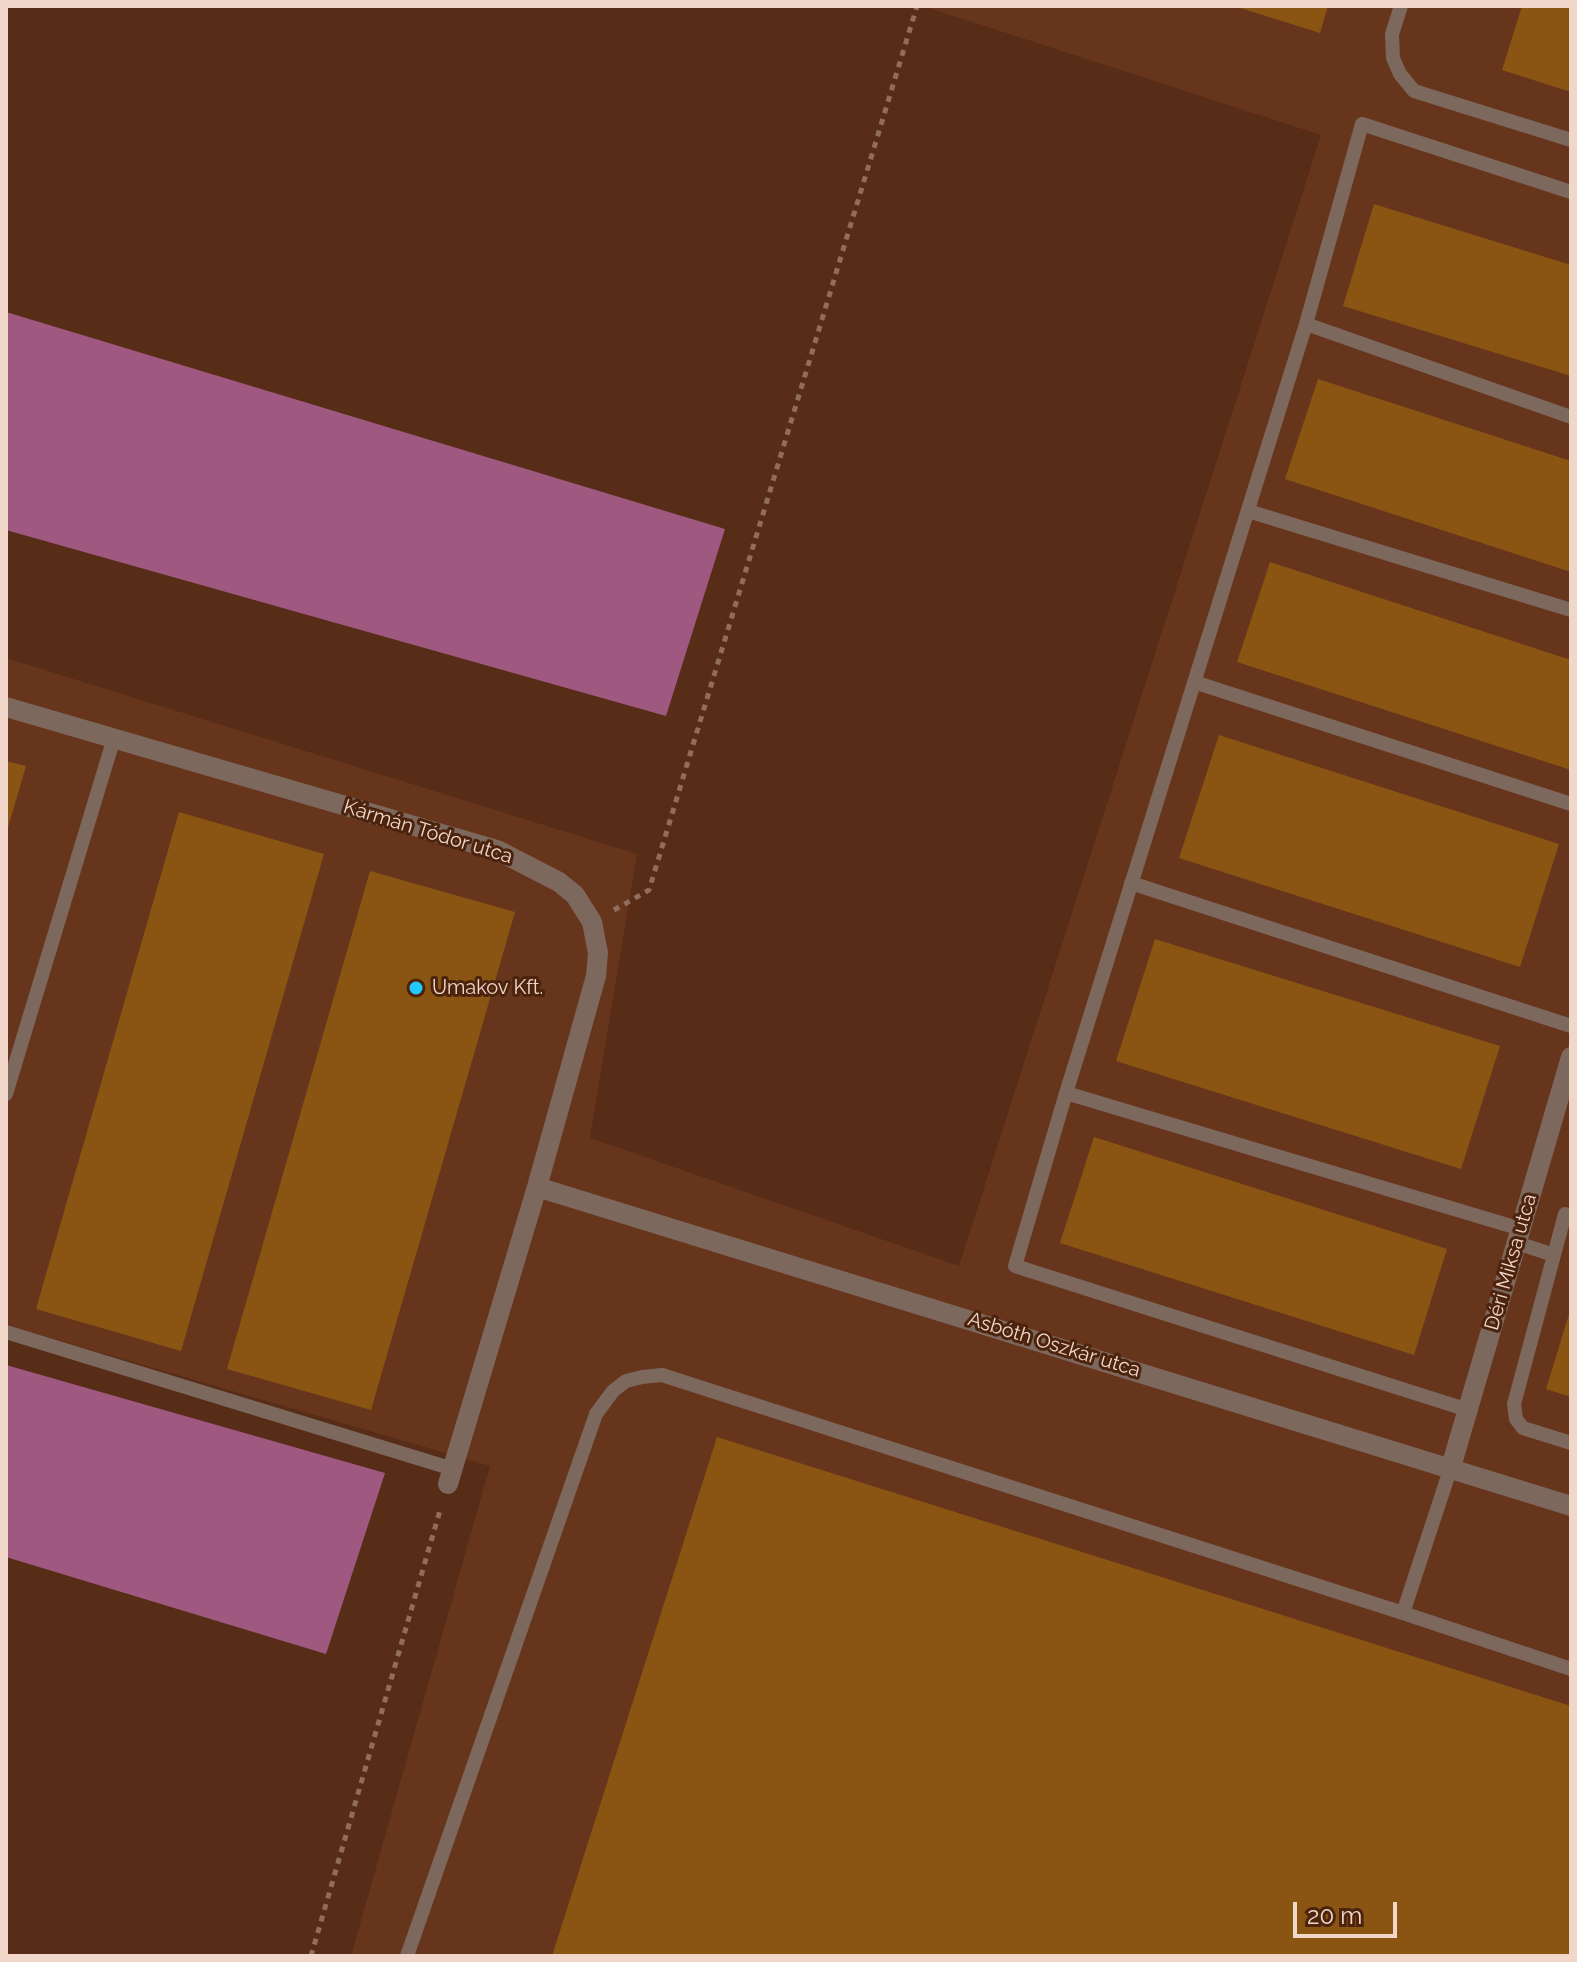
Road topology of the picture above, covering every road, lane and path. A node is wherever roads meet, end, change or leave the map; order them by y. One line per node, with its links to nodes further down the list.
1 (917, 6): 14 (path)
2 (1401, 6): 3 (lane)
3 (1571, 140)
4 (1571, 192): 5 (lane)
5 (1306, 324): 6 (lane); 7 (lane)
6 (1571, 417)
7 (1248, 511): 8 (lane); 9 (lane)
8 (1571, 610)
9 (1194, 682): 12 (lane); 13 (lane)
10 (6, 707): 11 (street, Kármán Tódor utca)
11 (114, 738): 14 (street, Kármán Tódor utca); 18 (lane)
12 (1571, 804)
13 (1131, 883): 15 (lane); 17 (lane)
14 (592, 922): 19 (street, Kármán Tódor utca)
15 (1571, 1026)
16 (1571, 1057): 21 (street, Déri Miksa utca)
17 (1066, 1093): 21 (lane); 24 (lane)
18 (6, 1094)
19 (537, 1187): 26 (street, Asbóth Oszkár utca); 27 (street, Kármán Tódor utca)
20 (1565, 1214): 22 (lane)
21 (1519, 1236): 22 (lane); 24 (street, Déri Miksa utca)
22 (1554, 1255): 25 (lane)
23 (6, 1332): 27 (lane)
24 (1468, 1410): 26 (street, Déri Miksa utca)
25 (1571, 1443)
26 (1451, 1467): 28 (street, Asbóth Oszkár utca); 29 (lane)
27 (450, 1476): 31 (path)
28 (1571, 1506)
29 (1403, 1613): 30 (lane); 32 (lane)
30 (1571, 1669)
31 (311, 1956)
32 (407, 1956)

